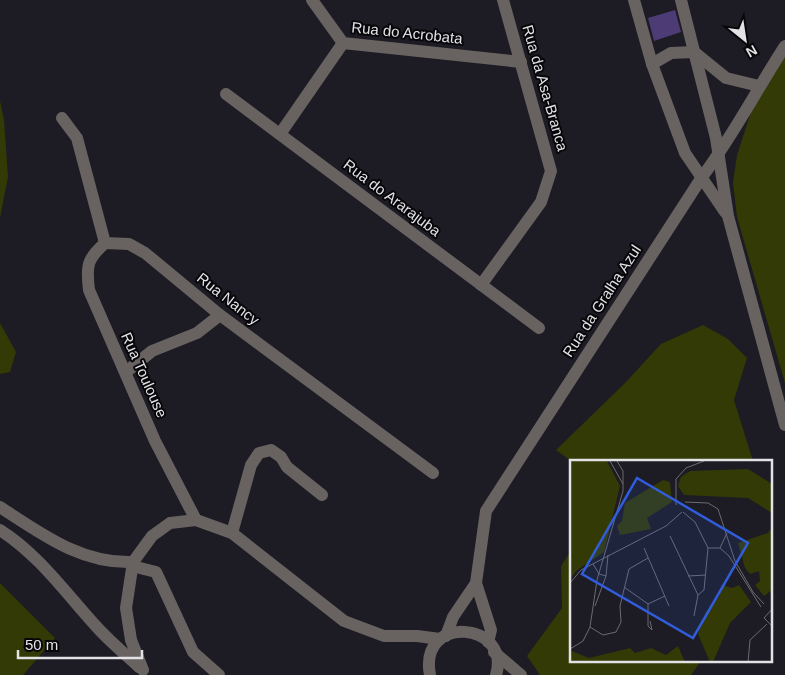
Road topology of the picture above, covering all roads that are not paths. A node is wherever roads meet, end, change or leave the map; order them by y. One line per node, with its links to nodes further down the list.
1 (312, 0): 5 (street, Rua do Acrobata)
2 (502, 0): 8 (street, Rua da Asa-Branca)
3 (634, 0): 9 (street)
4 (681, 0): 7 (street)
5 (343, 43): 8 (street, Rua do Acrobata); 13 (street)
6 (785, 46): 10 (street, Rua da Gralha Azul)
7 (694, 52): 9 (street); 10 (street); 14 (street)
8 (521, 62): 18 (street, Rua da Asa-Branca)
9 (652, 64): 15 (street)
10 (759, 86): 14 (street, Rua da Gralha Azul)
11 (226, 94): 13 (street, Rua do Ararajuba)
12 (62, 118): 17 (street)
13 (280, 134): 18 (street, Rua do Ararajuba)
14 (718, 156): 15 (street, Rua da Gralha Azul); 16 (street)
15 (702, 177): 16 (street); 30 (street, Rua da Gralha Azul)
16 (728, 216): 22 (street)
17 (105, 243): 19 (street, Rua Nancy); 21 (street, Rua Toulouse)
18 (481, 285): 20 (street, Rua do Ararajuba)
19 (220, 315): 21 (street); 23 (street, Rua Nancy)
20 (539, 328)
21 (126, 372): 26 (street, Rua Toulouse)
22 (785, 425)
23 (433, 473)
24 (322, 494): 28 (street)
25 (0, 507): 29 (street)
26 (196, 520): 28 (street); 29 (street)
27 (0, 530): 33 (street)
28 (232, 533): 31 (street)
29 (133, 564): 33 (street); 34 (street)
30 (476, 584): 31 (street, Rua da Gralha Azul); 32 (street, Rua da Gralha Azul)
31 (443, 638): 32 (street); 35 (street, Rua da Gralha Azul)
32 (491, 647): 36 (street, Rua da Gralha Azul); 37 (street)
33 (146, 673)
34 (218, 675)
35 (430, 675)
36 (496, 675)
37 (520, 675)

